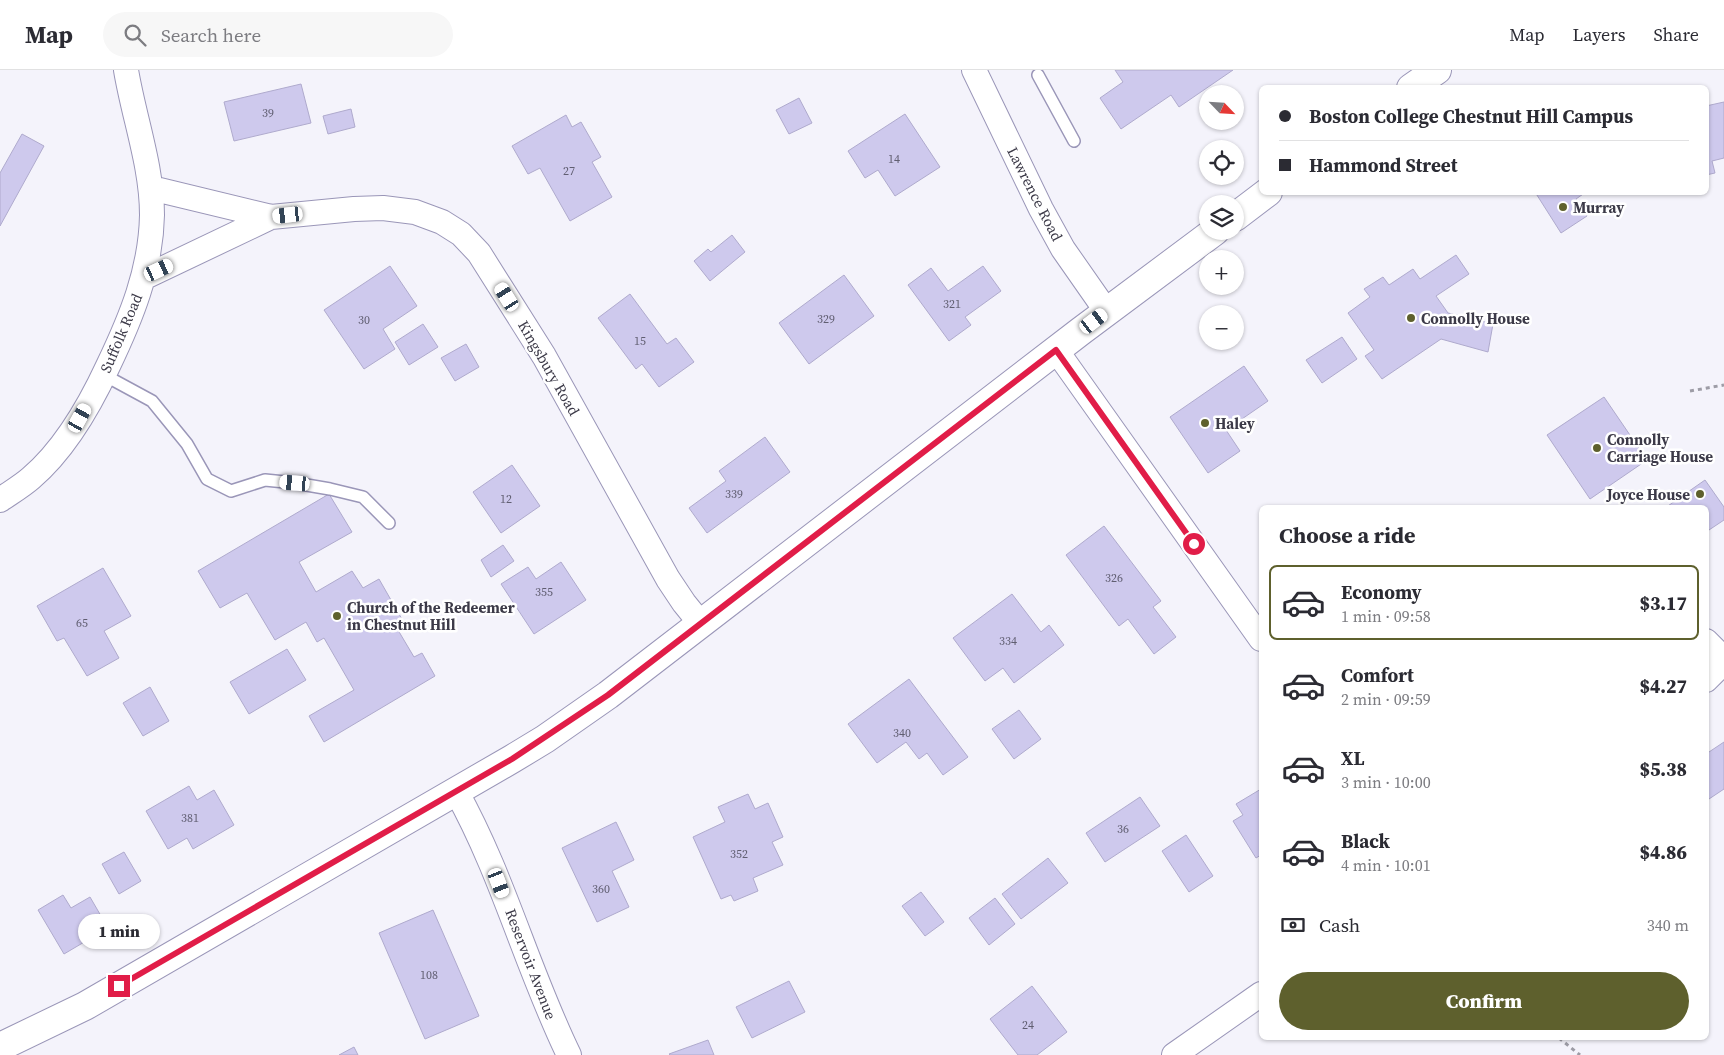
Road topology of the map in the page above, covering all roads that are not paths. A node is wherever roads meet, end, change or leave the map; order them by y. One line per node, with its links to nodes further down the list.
1 (126, 70): 7 (street, Suffolk Road)
2 (974, 70): 13 (street, Lawrence Road)
3 (1437, 70): 5 (street)
4 (1038, 75): 6 (lane)
5 (1415, 85)
6 (1074, 141)
7 (151, 188): 10 (street, Kingsbury Road); 12 (street, Suffolk Road)
8 (1264, 195): 9 (street)
9 (1244, 210)
10 (271, 217): 12 (street, Kingsbury Road); 18 (street, Kingsbury Road)
11 (1203, 240): 13 (street)
12 (143, 278): 15 (street, Suffolk Road)
13 (1107, 312): 14 (street)
14 (1056, 350): 18 (street); 19 (street)
15 (104, 375): 16 (street, Suffolk Road); 17 (lane)
16 (0, 500)
17 (388, 523)
18 (701, 624): 23 (street)
19 (1259, 636)
20 (1709, 644): 21 (street)
21 (1724, 661): 22 (street)
22 (1709, 677)
23 (456, 792): 25 (street); 26 (street, Reservoir Avenue)
24 (1259, 995): 27 (street)
25 (0, 1047)
26 (569, 1055)
27 (1174, 1055)

